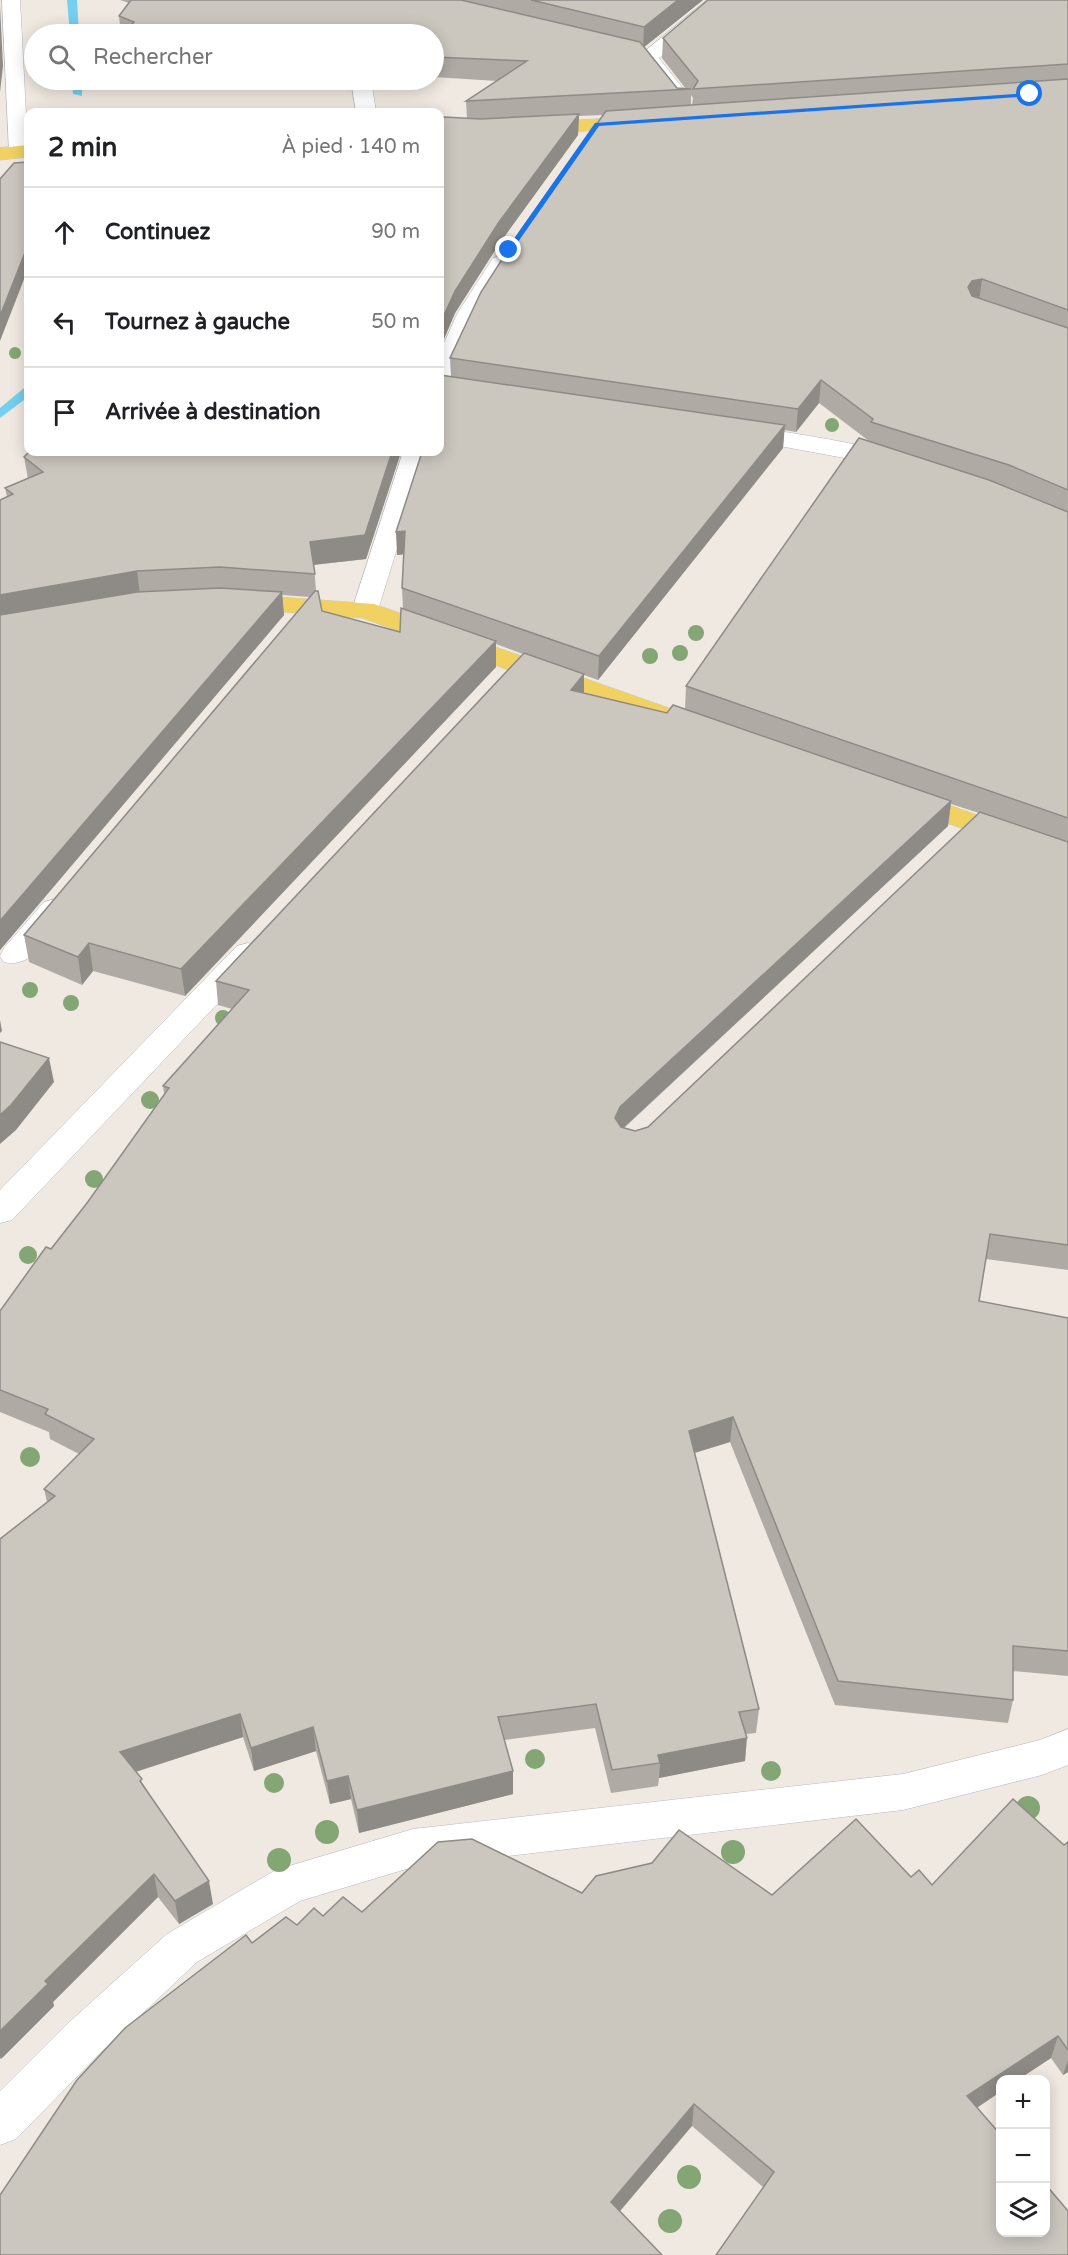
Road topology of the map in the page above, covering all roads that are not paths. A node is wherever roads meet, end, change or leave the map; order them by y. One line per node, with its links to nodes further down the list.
1 (11, 0): 11 (street)
2 (719, 0): 4 (street)
3 (625, 51): 4 (street)
4 (648, 57): 6 (street)
5 (363, 90): 7 (street)
6 (685, 104): 8 (main road)
7 (365, 108)
8 (661, 111): 9 (main road); 9 (main road)
9 (598, 125): 10 (street)
10 (585, 143)
11 (16, 152)
12 (515, 242): 13 (street)
13 (444, 368)
14 (716, 429): 16 (street)
15 (414, 456): 19 (street)
16 (916, 470)
17 (211, 602): 18 (main road)
18 (309, 606): 19 (main road); 20 (street)
19 (365, 610): 21 (main road)
20 (285, 634)
21 (517, 665): 22 (street); 23 (main road)
22 (493, 691)
23 (695, 726)
24 (883, 792): 25 (main road)
25 (972, 822): 26 (street); 27 (main road)
26 (946, 847)
27 (1068, 857)
28 (69, 891): 30 (street)
29 (268, 931): 31 (street)
30 (15, 956)
31 (0, 1211)
32 (1068, 1747): 33 (street)
33 (0, 2123)

